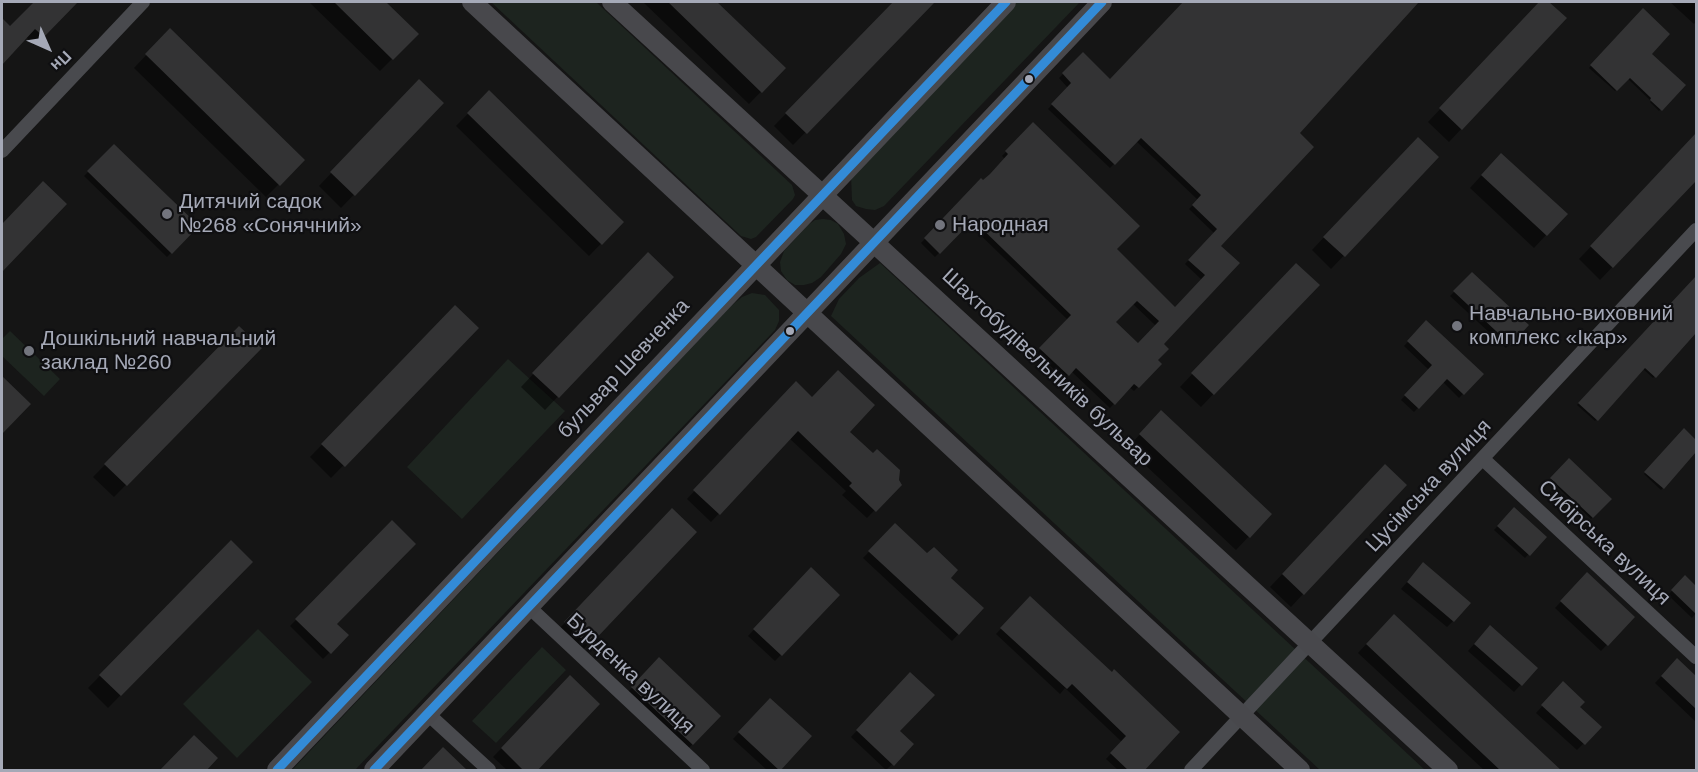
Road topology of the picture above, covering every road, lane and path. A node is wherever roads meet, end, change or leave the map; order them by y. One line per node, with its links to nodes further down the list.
1 (142, 2): 6 (street)
2 (472, 2): 10 (main road)
3 (612, 2): 7 (main road, Шахтобудівельників бульвар)
4 (1006, 2): 7 (main road, бульвар Шевченка)
5 (1102, 2): 9 (main road)
6 (2, 151)
7 (823, 195): 9 (main road, Шахтобудівельників бульвар); 10 (main road, бульвар Шевченка)
8 (1696, 230): 12 (street, Цусімська вулиця)
9 (875, 242): 11 (main road); 14 (main road, Шахтобудівельників бульвар)
10 (755, 265): 11 (main road); 18 (main road, бульвар Шевченка)
11 (808, 313): 13 (main road); 17 (main road)
12 (1483, 459): 14 (street, Цусімська вулиця); 15 (street, Сибірська вулиця)
13 (530, 607): 16 (main road); 21 (street, Бурденка вулиця)
14 (1311, 643): 17 (street, Цусімська вулиця); 24 (main road, Шахтобудівельників бульвар)
15 (1696, 657)
16 (428, 714): 19 (main road); 20 (street)
17 (1242, 717): 22 (street, Цусімська вулиця); 23 (main road)
18 (277, 771)
19 (374, 771)
20 (489, 771)
21 (703, 771)
22 (1191, 771)
23 (1300, 771)
24 (1448, 771)

